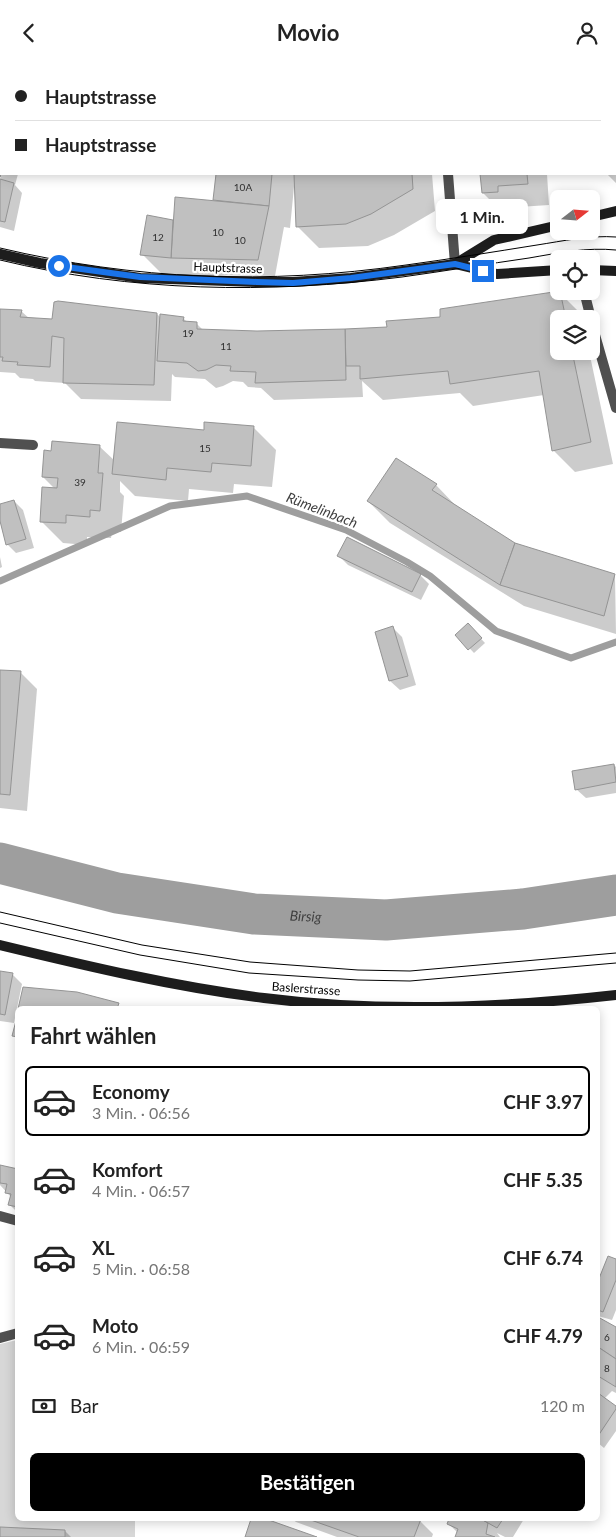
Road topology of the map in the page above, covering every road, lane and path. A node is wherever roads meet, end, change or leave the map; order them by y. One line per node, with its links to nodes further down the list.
1 (448, 175): 6 (street)
2 (616, 211): 3 (main road)
3 (600, 215)
4 (550, 227): 6 (main road, Hauptstrasse)
5 (0, 254): 6 (main road, Hauptstrasse)
6 (455, 264): 8 (main road, Hauptstrasse)
7 (600, 270): 9 (main road)
8 (550, 271)
9 (616, 271)
10 (600, 352): 11 (street)
11 (616, 408)
12 (0, 443): 13 (street)
13 (33, 445)
14 (0, 945): 16 (main road, Baslerstrasse)
15 (616, 995): 17 (main road, Baslerstrasse)
16 (404, 1006)
17 (468, 1006)
18 (0, 1216): 19 (street)
19 (15, 1220)
20 (15, 1334): 21 (street)
21 (0, 1337)

